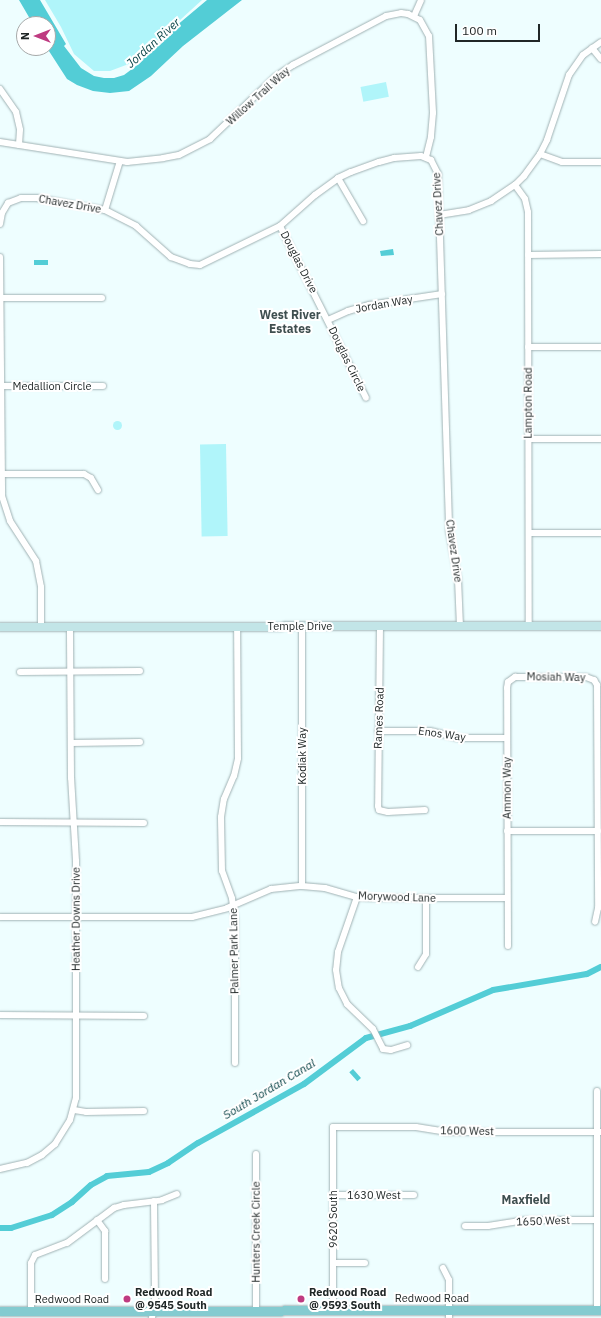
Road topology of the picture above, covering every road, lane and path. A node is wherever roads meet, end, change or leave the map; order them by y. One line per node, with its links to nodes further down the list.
1 (421, 0): 2 (street)
2 (414, 16): 10 (street); 11 (street, Willow Trail Way)
3 (601, 42): 4 (street)
4 (592, 48): 5 (street); 9 (street)
5 (601, 59)
6 (0, 89): 8 (street)
7 (0, 142): 8 (street, Willow Trail Way)
8 (19, 145): 11 (street, Willow Trail Way)
9 (540, 154): 12 (street); 14 (street)
10 (426, 157): 13 (street, Chavez Drive); 16 (street, Chavez Drive)
11 (120, 161): 15 (street)
12 (601, 162)
13 (338, 178): 17 (street); 19 (street, Chavez Drive)
14 (515, 185): 16 (street); 21 (street, Lampton Road)
15 (106, 210): 18 (street, Chavez Drive); 19 (street, Chavez Drive)
16 (439, 215): 23 (street, Chavez Drive)
17 (363, 221)
18 (0, 224)
19 (280, 226): 26 (street, Douglas Drive)
20 (601, 254): 21 (street)
21 (528, 255): 28 (street, Lampton Road)
22 (0, 257): 24 (street)
23 (442, 294): 26 (street, Jordan Way); 41 (street, Chavez Drive)
24 (0, 298): 25 (street); 29 (street)
25 (102, 298)
26 (328, 320): 31 (street, Douglas Circle)
27 (601, 346): 28 (street)
28 (528, 347): 32 (street, Lampton Road)
29 (1, 386): 30 (street, Medallion Circle); 34 (street)
30 (103, 386)
31 (366, 398)
32 (528, 439): 33 (street); 36 (street, Lampton Road)
33 (601, 439)
34 (1, 474): 35 (street); 45 (street)
35 (98, 490)
36 (529, 533): 37 (street); 42 (street, Lampton Road)
37 (601, 533)
38 (237, 626): 39 (street, Temple Drive); 46 (street, Temple Drive); 65 (street, Palmer Park Lane)
39 (302, 626): 40 (street, Temple Drive); 61 (street, Kodiak Way)
40 (380, 626): 41 (street, Temple Drive); 51 (street, Rames Road)
41 (460, 626): 42 (street, Temple Drive)
42 (529, 626): 43 (street, Temple Drive)
43 (601, 626)
44 (0, 627): 45 (street, Temple Drive)
45 (41, 627): 46 (street, Temple Drive)
46 (70, 627): 48 (street, Heather Downs Drive)
47 (20, 672): 48 (street)
48 (70, 672): 49 (street); 54 (street, Heather Downs Drive)
49 (140, 672)
50 (510, 680): 52 (street, Ammon Way); 60 (street, Mosiah Way)
51 (378, 731): 52 (street, Enos Way); 55 (street, Rames Road)
52 (507, 738): 59 (street, Ammon Way)
53 (140, 742): 54 (street)
54 (71, 743): 57 (street, Heather Downs Drive)
55 (425, 810)
56 (0, 822): 57 (street)
57 (73, 823): 58 (street); 67 (street, Heather Downs Drive)
58 (144, 823)
59 (507, 831): 60 (street); 64 (street, Ammon Way)
60 (599, 831): 68 (street)
61 (302, 886): 62 (street, Morywood Lane); 65 (street, Morywood Lane)
62 (357, 897): 63 (street, Morywood Lane); 74 (street)
63 (426, 898): 64 (street, Morywood Lane); 70 (street)
64 (507, 898): 69 (street, Ammon Way)
65 (233, 906): 67 (street, Morywood Lane); 75 (street, Palmer Park Lane)
66 (0, 917): 67 (street, Morywood Lane)
67 (76, 917): 72 (street, Heather Downs Drive)
68 (595, 922)
69 (508, 946)
70 (418, 968)
71 (0, 1015): 72 (street)
72 (76, 1016): 73 (street); 77 (street, Heather Downs Drive)
73 (144, 1016)
74 (407, 1045)
75 (235, 1063)
76 (597, 1091): 80 (street)
77 (74, 1110): 78 (street); 82 (street, Heather Downs Drive)
78 (144, 1112)
79 (333, 1127): 80 (street, 1600 West); 84 (street, 9620 South)
80 (599, 1132): 88 (street)
81 (256, 1154): 94 (street, Hunters Creek Circle)
82 (0, 1168)
83 (176, 1194): 86 (street)
84 (333, 1195): 85 (street, 1630 West); 90 (street, 9620 South)
85 (414, 1195)
86 (154, 1201): 87 (street); 99 (street)
87 (97, 1220): 93 (street); 98 (street)
88 (597, 1220): 89 (street, 1650 West); 96 (street)
89 (465, 1226)
90 (333, 1263): 91 (street); 95 (street, 9620 South)
91 (365, 1263)
92 (443, 1268): 102 (street)
93 (105, 1280)
94 (256, 1310): 99 (main road, Redwood Road); 100 (main road, Redwood Road)
95 (333, 1310): 100 (main road, Redwood Road); 101 (main road, Redwood Road)
96 (599, 1310): 102 (main road, Redwood Road)
97 (0, 1311): 98 (main road, Redwood Road)
98 (31, 1311): 99 (main road, Redwood Road)
99 (152, 1314)
100 (269, 1314)
101 (365, 1314): 102 (main road, Redwood Road)
102 (449, 1314)

